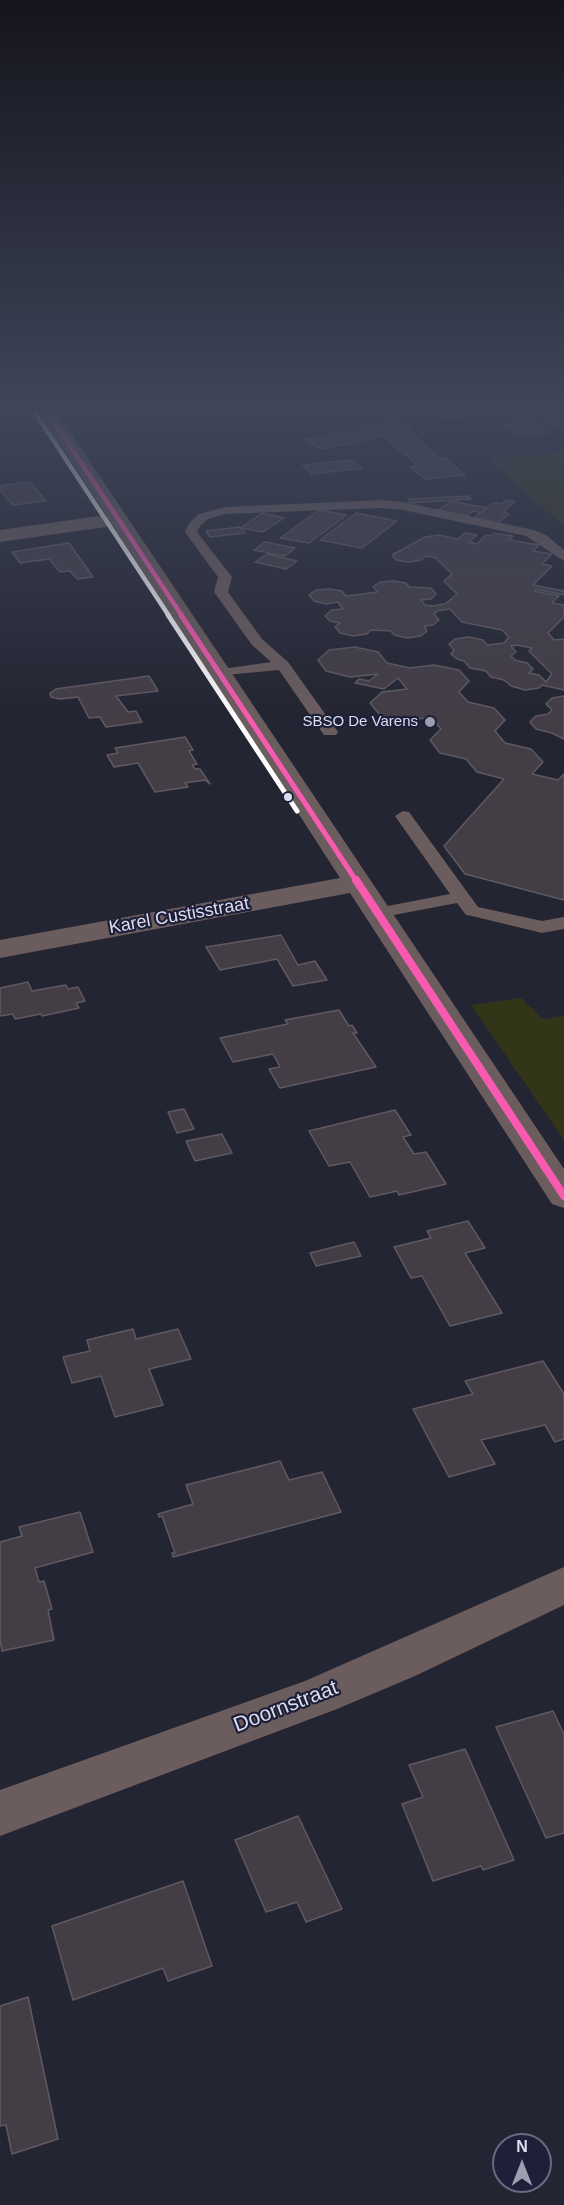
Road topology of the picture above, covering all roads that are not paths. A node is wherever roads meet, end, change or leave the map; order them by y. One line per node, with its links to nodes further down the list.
1 (114, 511): 4 (street)
2 (223, 511): 7 (lane)
3 (426, 511): 6 (lane)
4 (119, 519): 5 (street); 8 (street)
5 (0, 536)
6 (564, 557)
7 (283, 665): 8 (lane); 9 (lane)
8 (220, 674): 11 (street)
9 (330, 732)
10 (403, 816): 12 (lane)
11 (358, 883): 13 (street); 15 (street, Karel Custisstraat)
12 (462, 897): 13 (lane); 14 (lane)
13 (378, 913): 16 (street)
14 (564, 923)
15 (0, 949)
16 (564, 1196)
17 (564, 1585): 18 (street, Doornstraat)
18 (0, 1813)

